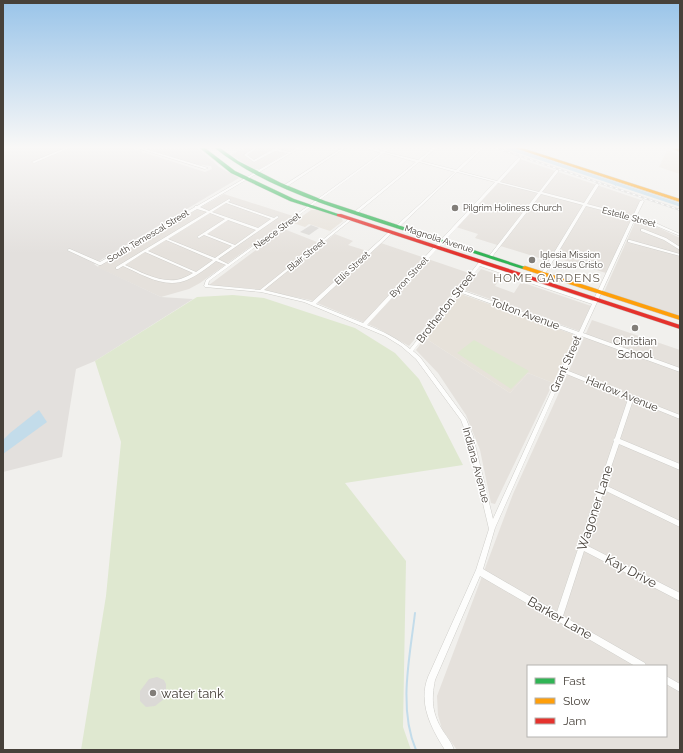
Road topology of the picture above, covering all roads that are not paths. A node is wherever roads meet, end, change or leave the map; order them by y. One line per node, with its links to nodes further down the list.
1 (237, 183): 21 (street, South Temescal Street)
2 (253, 183): 15 (main road, Magnolia Avenue)
3 (278, 183): 13 (main road, Magnolia Avenue)
4 (289, 183): 13 (street)
5 (341, 183): 16 (street, Neece Street)
6 (391, 183): 23 (street, Blair Street)
7 (444, 183): 27 (street, Ellis Street)
8 (495, 183): 34 (street, Byron Street)
9 (501, 183): 14 (street, Estelle Street)
10 (548, 183): 14 (street)
11 (625, 183): 18 (main road)
12 (597, 185): 19 (street)
13 (284, 186): 16 (main road, Magnolia Avenue)
14 (540, 193): 19 (street, Estelle Street); 40 (street)
15 (284, 197): 16 (main road); 20 (main road, Magnolia Avenue)
16 (318, 200): 20 (street, Neece Street); 23 (main road, Magnolia Avenue)
17 (642, 200): 24 (street, Grant Street)
18 (680, 201)
19 (585, 205): 24 (street, Estelle Street); 47 (street)
20 (311, 206): 23 (main road, Magnolia Avenue); 49 (street, Neece Street)
21 (196, 207): 22 (street); 37 (street, South Temescal Street)
22 (209, 212): 25 (street); 26 (street); 32 (street)
23 (351, 215): 27 (main road, Magnolia Avenue); 50 (street, Blair Street)
24 (634, 217): 30 (street, Estelle Street); 52 (street, Grant Street)
25 (227, 219): 26 (street); 29 (street)
26 (258, 230): 35 (street)
27 (394, 230): 34 (main road, Magnolia Avenue); 54 (street, Ellis Street)
28 (642, 230): 36 (street)
29 (204, 234): 31 (street); 35 (street)
30 (680, 235)
31 (199, 237)
32 (166, 239): 38 (street); 41 (street)
33 (629, 241): 39 (street)
34 (439, 244): 40 (main road, Magnolia Avenue); 42 (main road, Magnolia Avenue); 56 (street, Byron Street)
35 (234, 246): 41 (street)
36 (680, 249)
37 (69, 250)
38 (145, 251): 44 (street); 46 (street)
39 (680, 255)
40 (490, 257): 47 (main road, Magnolia Avenue)
41 (216, 259): 43 (street); 46 (street)
42 (480, 263): 48 (main road, Magnolia Avenue); 51 (street, Brotherton Street); 53 (street, Magnolia Avenue)
43 (226, 264)
44 (123, 265): 45 (street); 46 (street)
45 (117, 268)
46 (196, 273)
47 (542, 274): 52 (main road, Magnolia Avenue)
48 (527, 277): 52 (main road); 53 (main road, Magnolia Avenue)
49 (206, 286): 50 (street, Indiana Avenue)
50 (261, 291): 54 (street, Indiana Avenue)
51 (460, 291): 58 (street, Tolton Avenue); 59 (street, Brotherton Street)
52 (600, 292): 53 (street, Grant Street); 55 (main road, Magnolia Avenue)
53 (595, 302): 55 (main road); 57 (main road, Magnolia Avenue); 58 (street, Grant Street)
54 (313, 304): 56 (street, Indiana Avenue)
55 (679, 318)
56 (365, 324): 59 (street, Indiana Avenue)
57 (680, 327)
58 (580, 334): 60 (street, Tolton Avenue); 61 (street, Grant Street)
59 (411, 351): 68 (street, Indiana Avenue)
60 (680, 370)
61 (564, 371): 62 (street, Harlow Avenue); 68 (street, Grant Street)
62 (632, 398): 63 (street, Harlow Avenue); 64 (street, Wagoner Lane)
63 (680, 417)
64 (616, 440): 65 (street); 66 (street, Wagoner Lane)
65 (680, 467)
66 (603, 487): 67 (street); 69 (street, Wagoner Lane)
67 (680, 524)
68 (492, 529): 70 (street)
69 (582, 546): 71 (street, Kay Drive); 72 (street, Wagoner Lane)
70 (479, 571): 72 (street, Barker Lane); 76 (street)
71 (680, 597)
72 (559, 618): 73 (street, Barker Lane)
73 (640, 665)
74 (667, 681): 75 (street)
75 (680, 688)
76 (450, 750)

